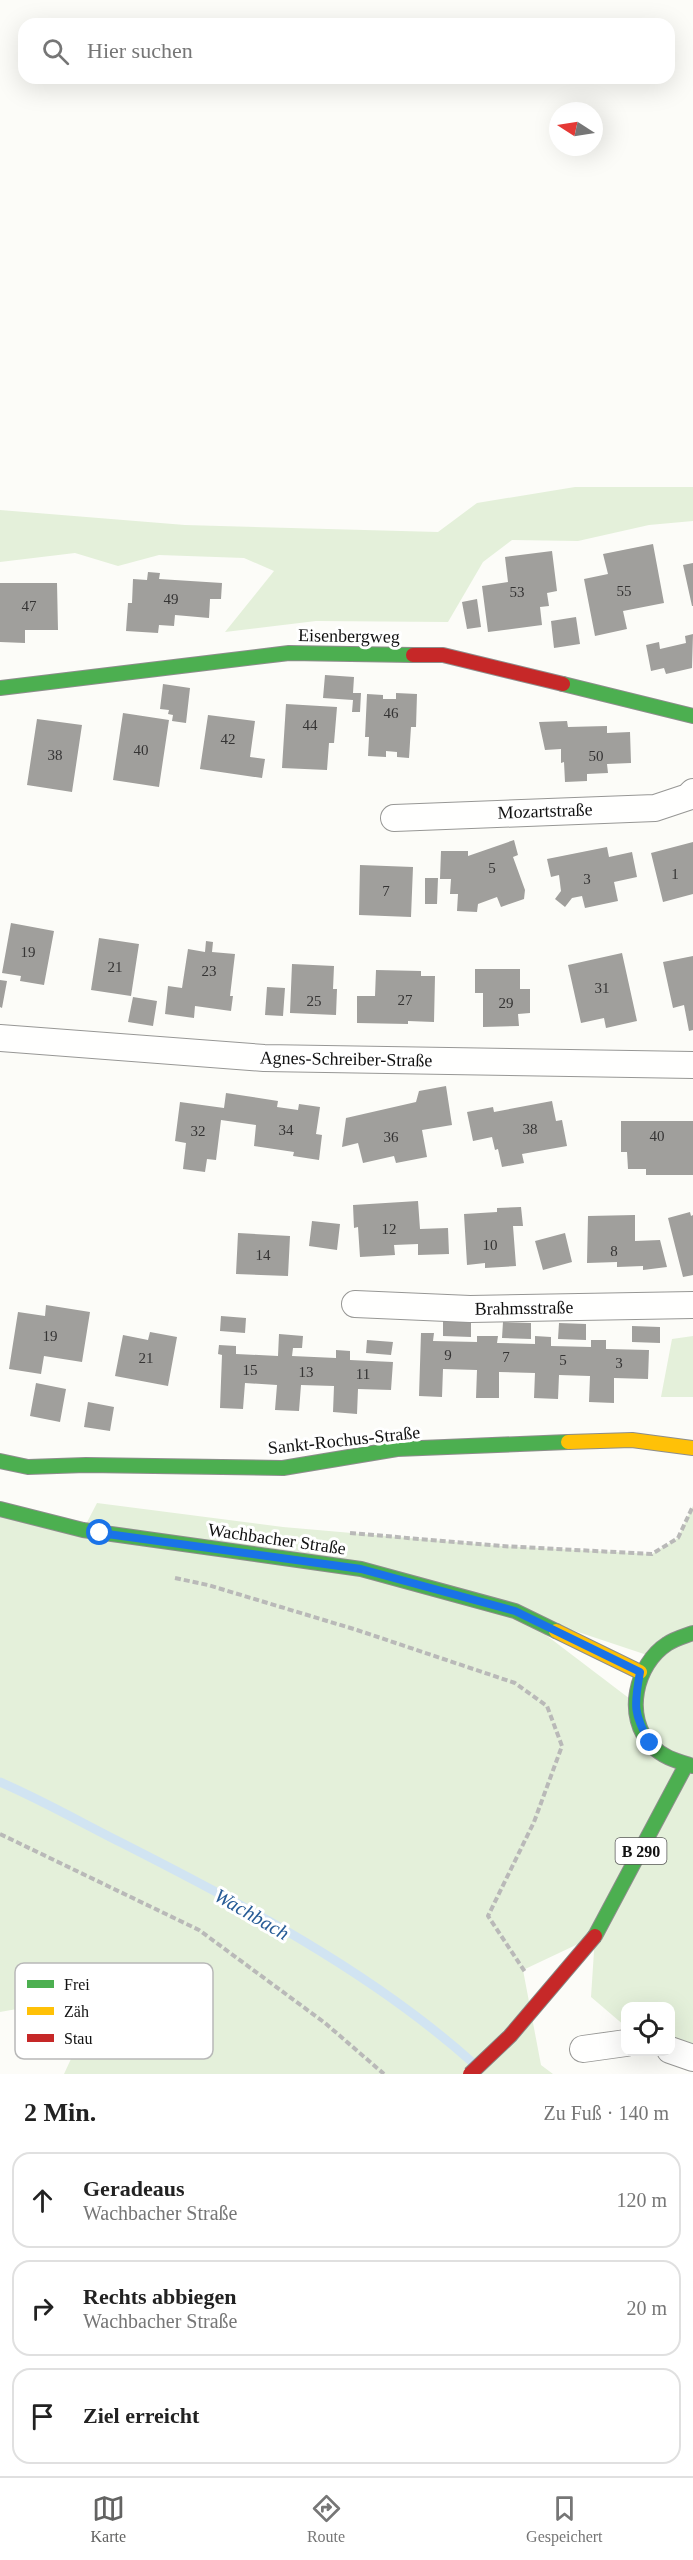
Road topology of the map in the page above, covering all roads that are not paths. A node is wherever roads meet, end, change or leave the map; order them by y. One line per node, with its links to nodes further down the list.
1 (0, 688): 2 (street, Eisenbergweg)
2 (693, 716)
3 (693, 792): 4 (street, Mozartstraße)
4 (394, 818)
5 (0, 1038): 6 (street, Agnes-Schreiber-Straße)
6 (693, 1065)
7 (355, 1304): 8 (street, Brahmsstraße)
8 (693, 1305)
9 (693, 1448): 10 (street, Sankt-Rochus-Straße)
10 (0, 1461)
11 (0, 1509): 13 (street, Wachbacher Straße)
12 (693, 1633): 13 (street, B 290)
13 (640, 1672): 14 (street, B 290)
14 (690, 1766): 19 (street, B 290, bridge)
15 (621, 2044): 16 (street)
16 (583, 2049)
17 (675, 2052): 18 (street)
18 (693, 2058)
19 (470, 2074)

